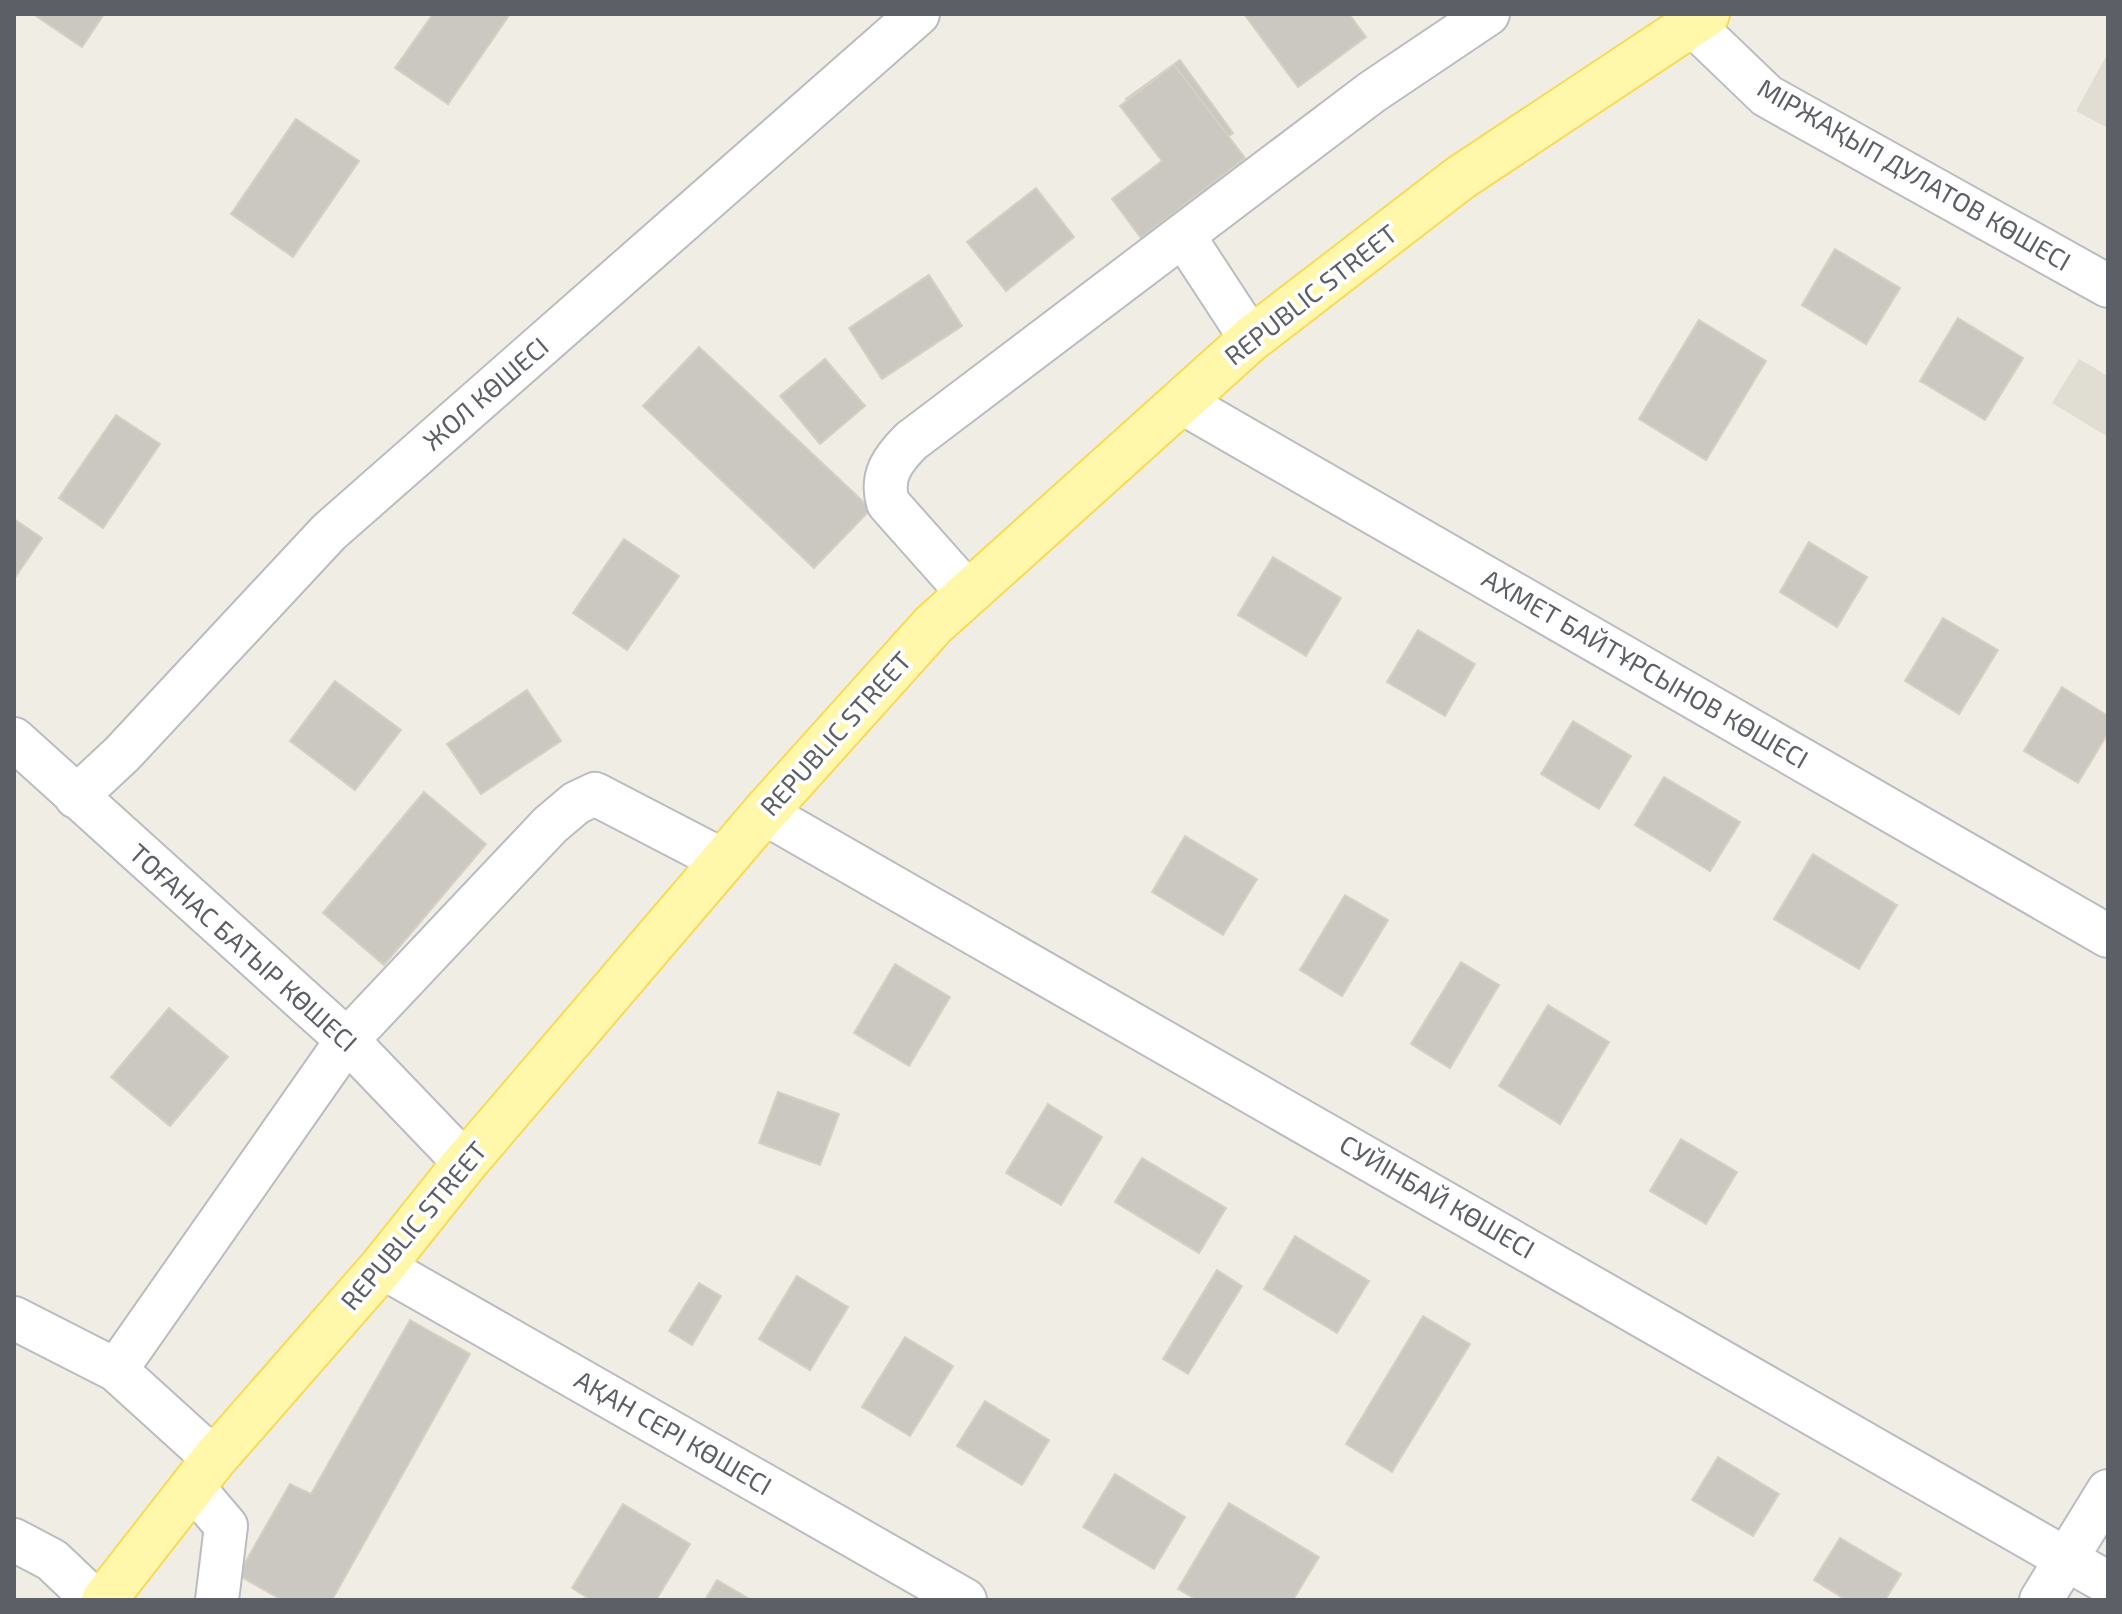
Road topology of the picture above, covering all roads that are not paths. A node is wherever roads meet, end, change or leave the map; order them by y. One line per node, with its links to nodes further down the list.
1 (918, 14): 10 (street, ЖОЛ КӨШЕСІ)
2 (1488, 14): 4 (street)
3 (1699, 19): 5 (street, МІРЖАҚЫП ДУЛАТОВ КӨШЕСІ); 6 (main road, REPUBLIC STREET)
4 (1183, 235): 6 (street); 8 (street)
5 (2108, 286)
6 (1251, 339): 7 (main road, REPUBLIC STREET)
7 (1181, 402): 8 (main road, REPUBLIC STREET); 13 (street, АХМЕТ БАЙТҰРСЫНОВ КӨШЕСІ)
8 (968, 593): 11 (main road, REPUBLIC STREET)
9 (14, 739): 10 (street, ТОҒАНАС БАТЫР КӨШЕСІ)
10 (76, 797): 14 (street, ТОҒАНАС БАТЫР КӨШЕСІ)
11 (764, 813): 12 (main road, REPUBLIC STREET); 22 (street, СУЙІНБАЙ КӨШЕСІ)
12 (724, 861): 14 (street); 15 (main road, REPUBLIC STREET)
13 (2108, 936)
14 (347, 1040): 15 (street, ТОҒАНАС БАТЫР КӨШЕСІ); 18 (street)
15 (465, 1163): 16 (main road, REPUBLIC STREET)
16 (382, 1267): 19 (main road, REPUBLIC STREET); 27 (street, АҚАН СЕРІ КӨШЕСІ)
17 (14, 1318): 18 (street)
18 (116, 1370): 19 (street)
19 (203, 1473): 25 (main road, REPUBLIC STREET); 26 (street)
20 (2108, 1491): 22 (street)
21 (14, 1540): 24 (street)
22 (2066, 1557): 23 (street, СУЙІНБАЙ КӨШЕСІ); 28 (street)
23 (2108, 1583)
24 (94, 1600)
25 (104, 1600)
26 (217, 1600)
27 (965, 1600)
28 (2041, 1600)

